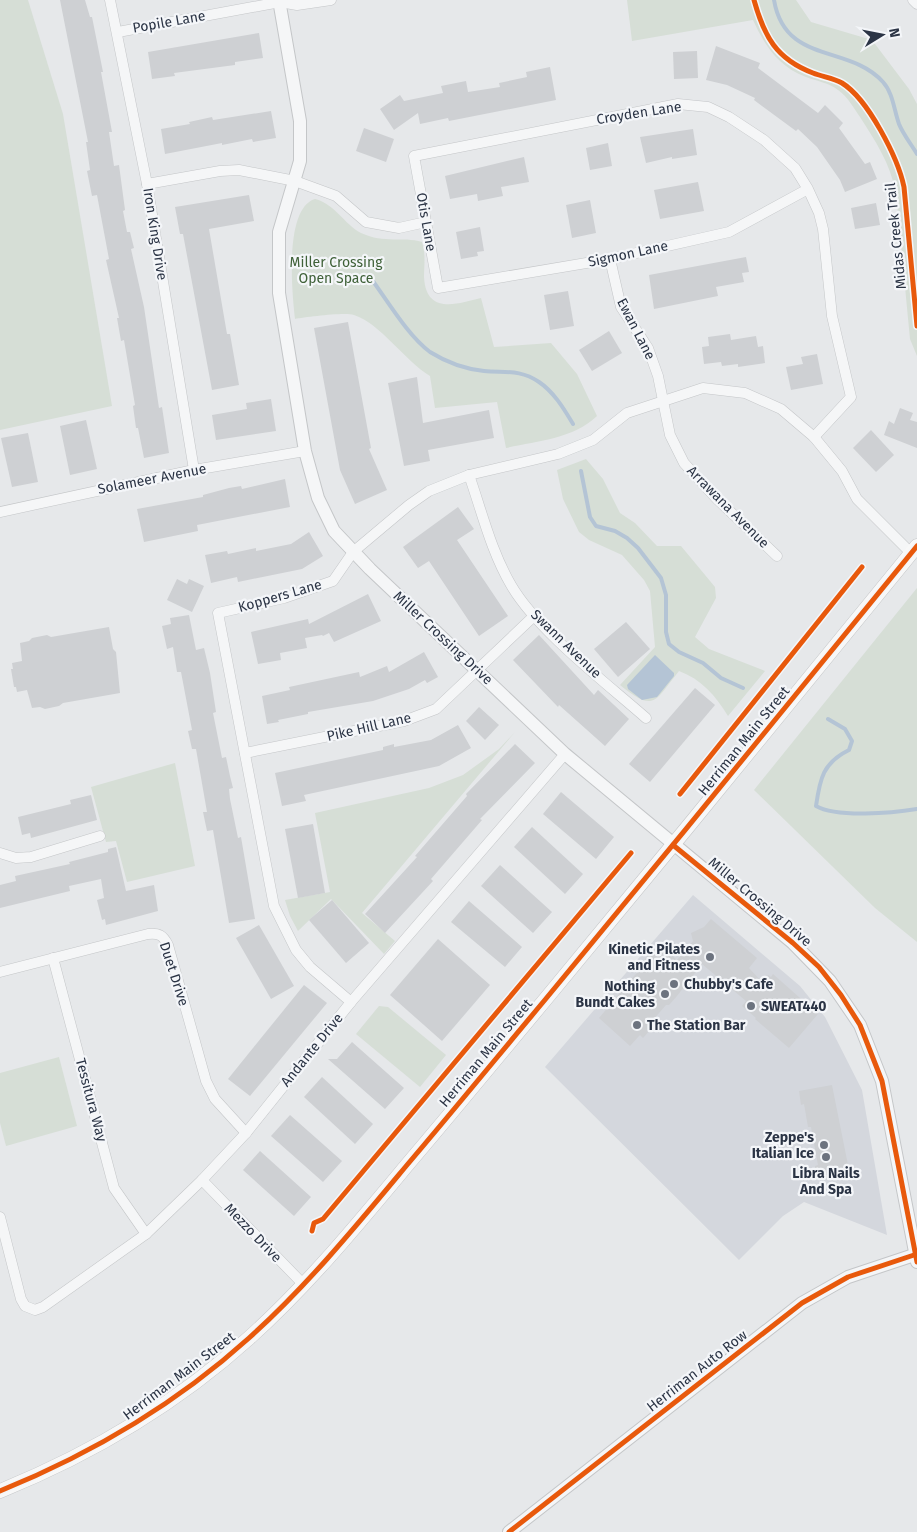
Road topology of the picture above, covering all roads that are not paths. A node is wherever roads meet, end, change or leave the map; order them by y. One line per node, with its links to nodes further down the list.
1 (110, 0): 6 (street, Iron King Drive)
2 (331, 0): 4 (street, Popile Lane)
3 (913, 0): 5 (street)
4 (281, 1): 6 (street, Popile Lane); 8 (street, Miller Crossing Drive)
5 (917, 4)
6 (118, 32): 9 (street, Iron King Drive)
7 (414, 156): 10 (street, Croyden Lane); 11 (street, Otis Lane)
8 (295, 181): 9 (street); 11 (street); 16 (street, Miller Crossing Drive)
9 (147, 184): 17 (street, Iron King Drive)
10 (808, 189): 12 (street, Sigmon Lane); 15 (street, Croyden Lane)
11 (426, 222): 13 (street, Otis Lane)
12 (610, 259): 13 (street, Sigmon Lane); 14 (street, Ewan Lane)
13 (438, 288)
14 (664, 400): 15 (street, Koppers Lane); 18 (street, Koppers Lane); 22 (street, Arrawana Avenue)
15 (814, 437): 20 (street, Koppers Lane)
16 (305, 451): 17 (street, Solameer Avenue); 21 (street, Miller Crossing Drive)
17 (194, 470): 19 (street, Solameer Avenue)
18 (469, 475): 21 (street, Koppers Lane); 23 (street, Swann Avenue)
19 (0, 512)
20 (914, 549): 29 (main road, Herriman Main Street)
21 (354, 552): 24 (street, Miller Crossing Drive); 26 (street, Koppers Lane)
22 (777, 556)
23 (534, 616): 24 (street, Pike Hill Lane); 25 (street, Swann Avenue)
24 (477, 670): 26 (street, Pike Hill Lane); 27 (street, Miller Crossing Drive)
25 (646, 718)
26 (245, 753): 33 (street, Koppers Lane)
27 (565, 754): 29 (street, Miller Crossing Drive); 33 (street, Andante Drive)
28 (100, 836): 30 (street)
29 (673, 845): 38 (street, Miller Crossing Drive); 39 (main road, Herriman Main Street)
30 (0, 853)
31 (53, 958): 32 (street, Duet Drive); 34 (street, Duet Drive); 37 (street, Tessitura Way)
32 (0, 972)
33 (351, 1002): 34 (street, Andante Drive)
34 (246, 1133): 35 (street, Andante Drive)
35 (202, 1180): 37 (street, Andante Drive); 39 (street, Mezzo Drive)
36 (0, 1217): 37 (street, Andante Drive)
37 (146, 1234)
38 (916, 1259): 41 (street, Herriman Auto Row)
39 (304, 1285): 40 (main road, Herriman Main Street)
40 (0, 1492)
41 (509, 1532)

